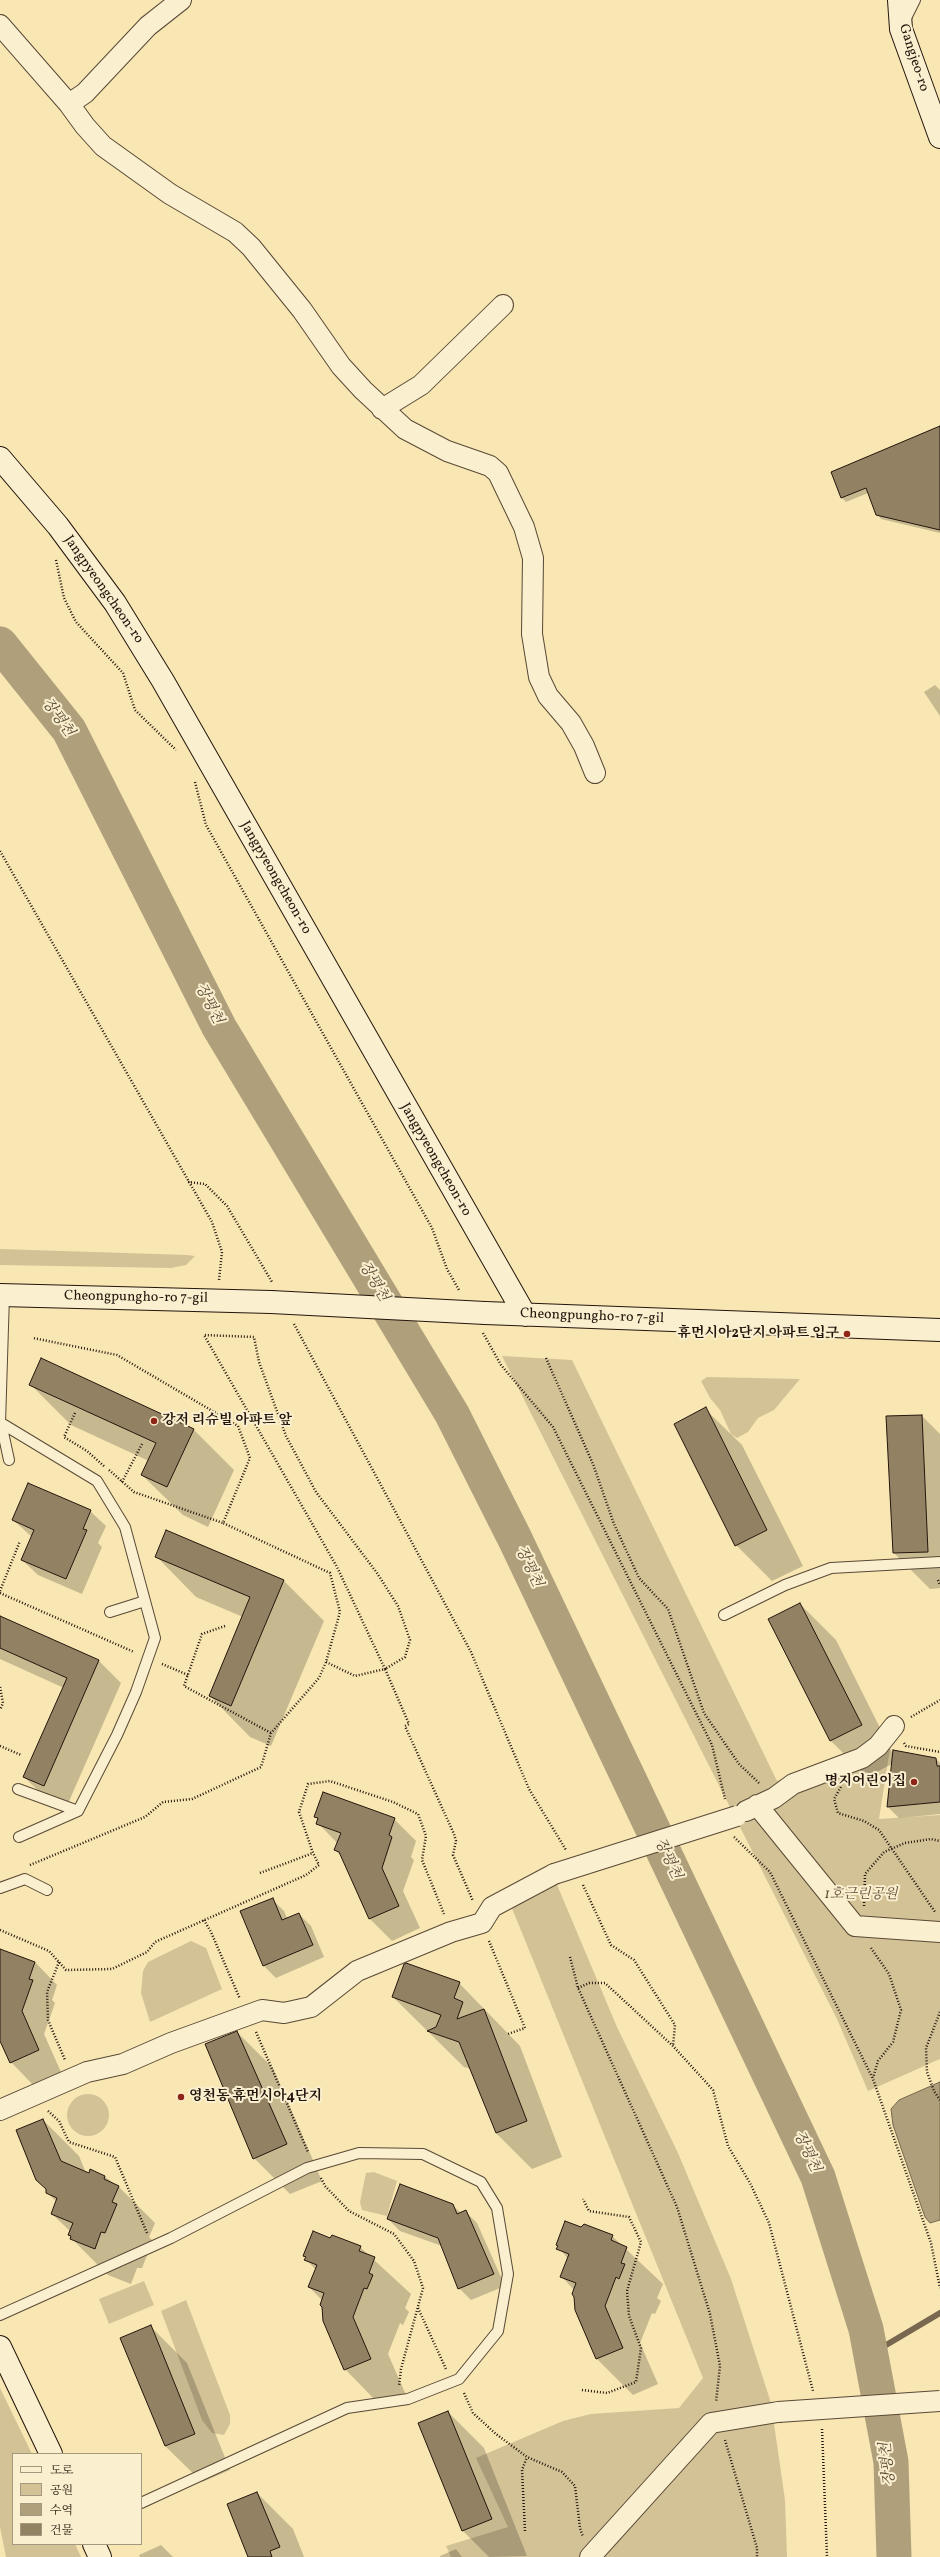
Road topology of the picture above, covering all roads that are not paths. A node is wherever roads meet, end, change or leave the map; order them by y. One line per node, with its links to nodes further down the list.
1 (181, 0): 6 (street)
2 (899, 0): 5 (street, Gangjeo-ro)
3 (915, 0): 5 (lane)
4 (0, 25): 6 (street)
5 (901, 29): 7 (street, Gangjeo-ro)
6 (69, 104): 9 (street)
7 (940, 137)
8 (503, 305): 9 (street)
9 (382, 409): 11 (street)
10 (0, 458): 13 (street, Jangpyeongcheon-ro)
11 (595, 773)
12 (2, 1295): 13 (street, Cheongpungho-ro 7-gil, bridge); 15 (lane)
13 (525, 1315): 14 (street, Cheongpungho-ro 7-gil)
14 (940, 1330)
15 (0, 1423): 16 (lane); 18 (lane)
16 (9, 1460)
17 (940, 1562): 20 (lane)
18 (145, 1601): 19 (lane); 24 (lane)
19 (110, 1612)
20 (724, 1615)
21 (894, 1726): 23 (street)
22 (18, 1789): 24 (lane)
23 (765, 1801): 28 (street); 29 (street, bridge)
24 (78, 1811): 25 (lane)
25 (20, 1836)
26 (0, 1888): 27 (lane)
27 (47, 1890)
28 (938, 1923)
29 (0, 2110)
30 (0, 2315): 34 (lane)
31 (0, 2347): 33 (street)
32 (940, 2401): 36 (street, bridge)
33 (51, 2453)
34 (142, 2503)
35 (94, 2545): 37 (street)
36 (591, 2556)
37 (100, 2557)

